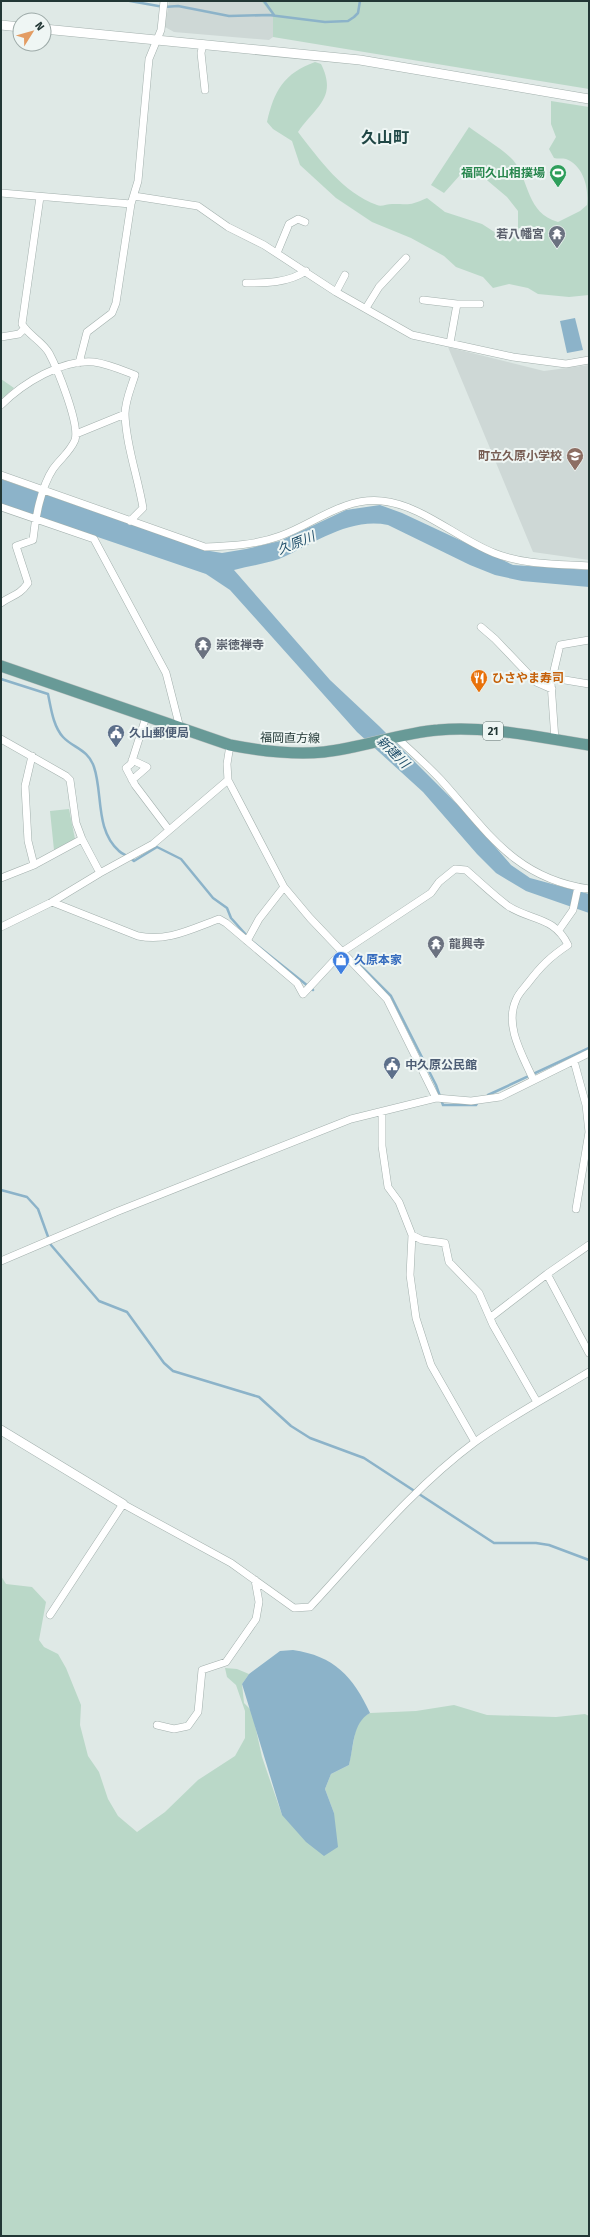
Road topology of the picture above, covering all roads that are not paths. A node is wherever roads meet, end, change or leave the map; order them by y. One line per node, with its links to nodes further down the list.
1 (164, 1): 5 (street)
2 (1, 25): 3 (street)
3 (12, 26)
4 (52, 30): 5 (street)
5 (158, 40): 6 (street); 10 (street)
6 (203, 44): 7 (street); 8 (street)
7 (205, 90)
8 (589, 99)
9 (1, 193): 11 (street)
10 (134, 196): 12 (street); 14 (street)
11 (40, 197): 12 (street); 24 (street)
12 (131, 204): 28 (street)
13 (305, 222): 14 (street)
14 (277, 253): 16 (street)
15 (406, 258): 23 (street)
16 (306, 271): 18 (street); 19 (street)
17 (345, 275): 19 (street)
18 (246, 282)
19 (336, 292): 23 (street)
20 (423, 300): 21 (street)
21 (457, 304): 22 (street); 26 (street)
22 (480, 304)
23 (366, 308): 26 (street)
24 (24, 329): 25 (street); 29 (street)
25 (1, 337)
26 (450, 343): 27 (street)
27 (589, 360)
28 (79, 363): 29 (street); 31 (street)
29 (56, 370): 30 (street); 32 (street)
30 (1, 405)
31 (125, 414): 32 (street); 37 (street)
32 (76, 434): 34 (street)
33 (1, 475): 34 (street)
34 (45, 489): 36 (street); 37 (street)
35 (1, 507): 36 (street)
36 (35, 519): 39 (street); 47 (street)
37 (130, 521): 38 (street)
38 (589, 566)
39 (1, 603)
40 (481, 627): 45 (street)
41 (589, 640): 43 (street)
42 (1, 666): 46 (main road, 福岡直方線 / 21)
43 (552, 678): 44 (street); 45 (street)
44 (589, 684)
45 (552, 689): 50 (street)
46 (146, 717): 47 (main road, 福岡直方線 / 21); 54 (street)
47 (180, 728): 52 (main road, 福岡直方線 / 21)
48 (396, 737): 50 (main road, 福岡直方線 / 21); 52 (main road, 福岡直方線 / 21); 63 (street)
49 (1, 739): 53 (street)
50 (555, 740): 51 (main road, 福岡直方線 / 21)
51 (589, 745)
52 (230, 746): 56 (street)
53 (32, 756): 58 (street); 59 (street)
54 (132, 760): 55 (street); 55 (street)
55 (132, 780): 57 (street)
56 (228, 780): 57 (street); 62 (street)
57 (169, 830): 60 (street)
58 (82, 839): 59 (street); 60 (street)
59 (34, 866): 61 (street)
60 (100, 873): 65 (street)
61 (1, 878)
62 (284, 887): 68 (street); 69 (street)
63 (578, 887): 64 (street); 67 (street)
64 (589, 889)
65 (52, 902): 66 (street); 68 (street)
66 (1, 927)
67 (559, 930): 69 (street); 72 (street)
68 (247, 941): 69 (street)
69 (342, 952): 73 (street)
70 (589, 1053): 71 (street)
71 (574, 1061): 72 (street); 75 (street)
72 (533, 1079): 73 (street)
73 (436, 1098): 74 (street)
74 (382, 1112): 76 (street); 78 (street)
75 (576, 1209)
76 (412, 1235): 80 (street); 85 (street)
77 (589, 1245): 79 (street)
78 (1, 1261)
79 (547, 1274): 80 (street); 81 (street)
80 (491, 1317): 83 (street)
81 (589, 1353)
82 (589, 1372): 83 (street)
83 (537, 1402): 85 (street)
84 (1, 1430): 86 (street)
85 (475, 1442): 87 (street)
86 (123, 1504): 87 (street); 88 (street)
87 (255, 1580): 89 (street)
88 (50, 1615)
89 (157, 1725)

